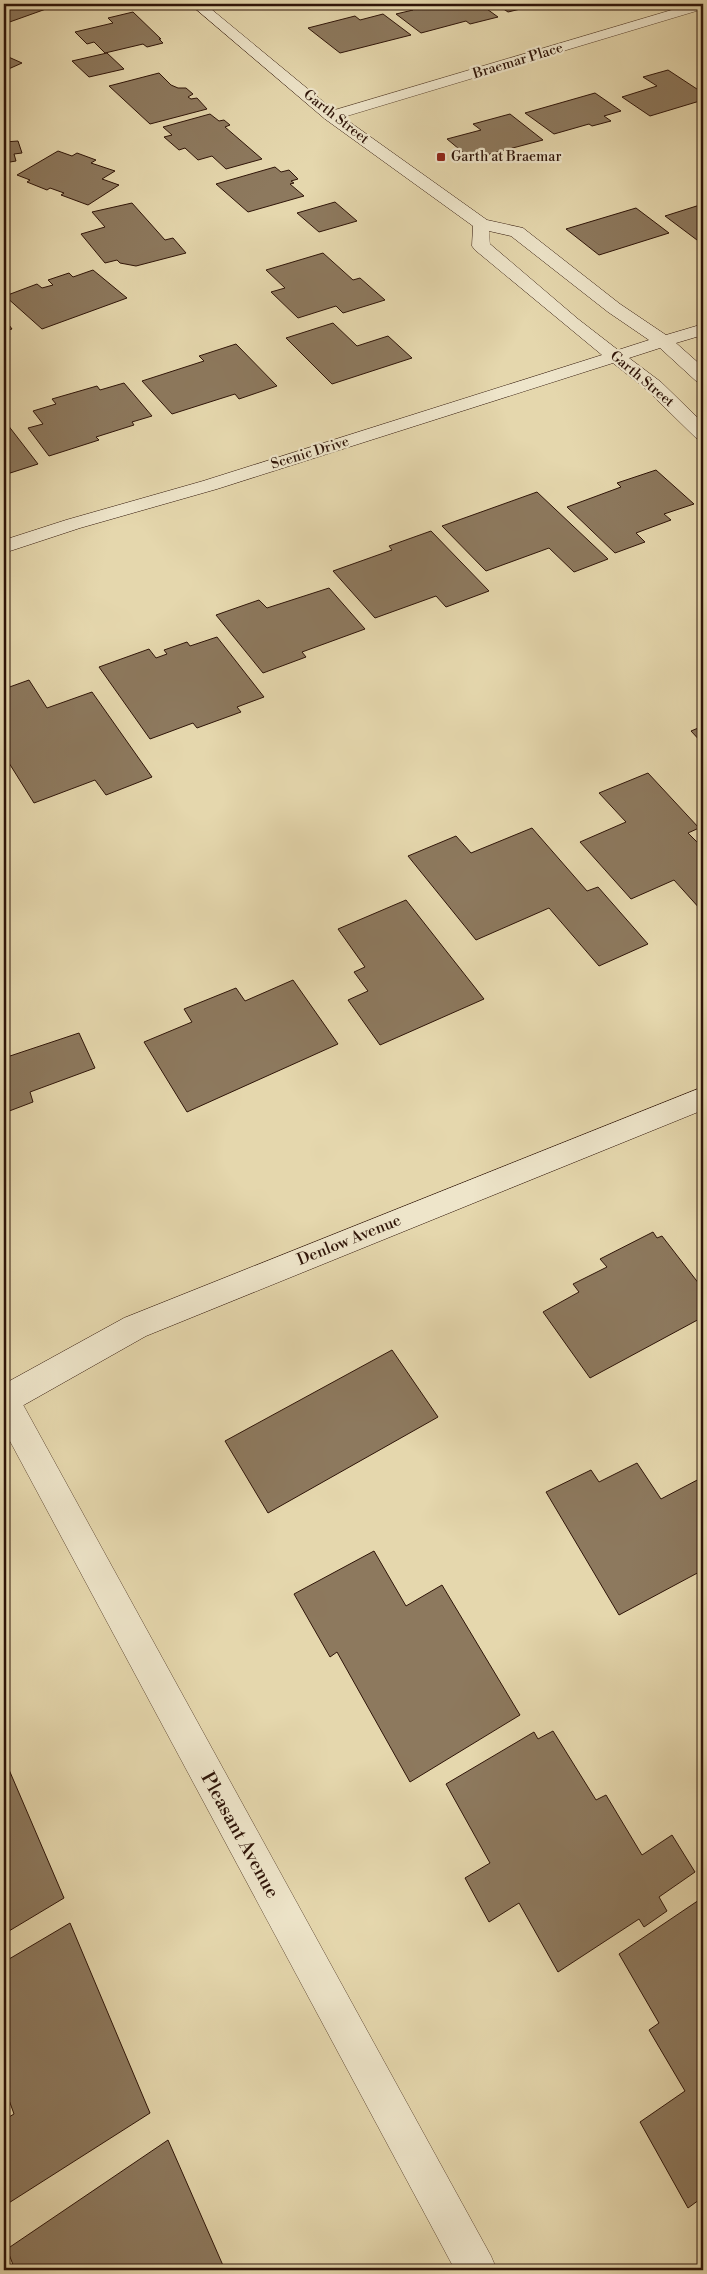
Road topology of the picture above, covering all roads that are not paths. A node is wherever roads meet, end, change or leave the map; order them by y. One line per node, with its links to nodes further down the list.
1 (197, 4): 3 (street, Garth Street)
2 (703, 5): 3 (street, Braemar Place)
3 (332, 116): 4 (street, Garth Street)
4 (481, 224): 6 (street, Garth Street); 7 (street, Garth Street)
5 (703, 329): 6 (street, Scenic Drive)
6 (664, 342): 7 (street, Scenic Drive); 8 (street, Garth Street)
7 (616, 357): 9 (street, Garth Street); 10 (street, Scenic Drive)
8 (703, 377)
9 (703, 434)
10 (4, 547)
11 (703, 1098): 12 (street, Denlow Avenue)
12 (4, 1400): 13 (street, Pleasant Avenue)
13 (477, 2270)

